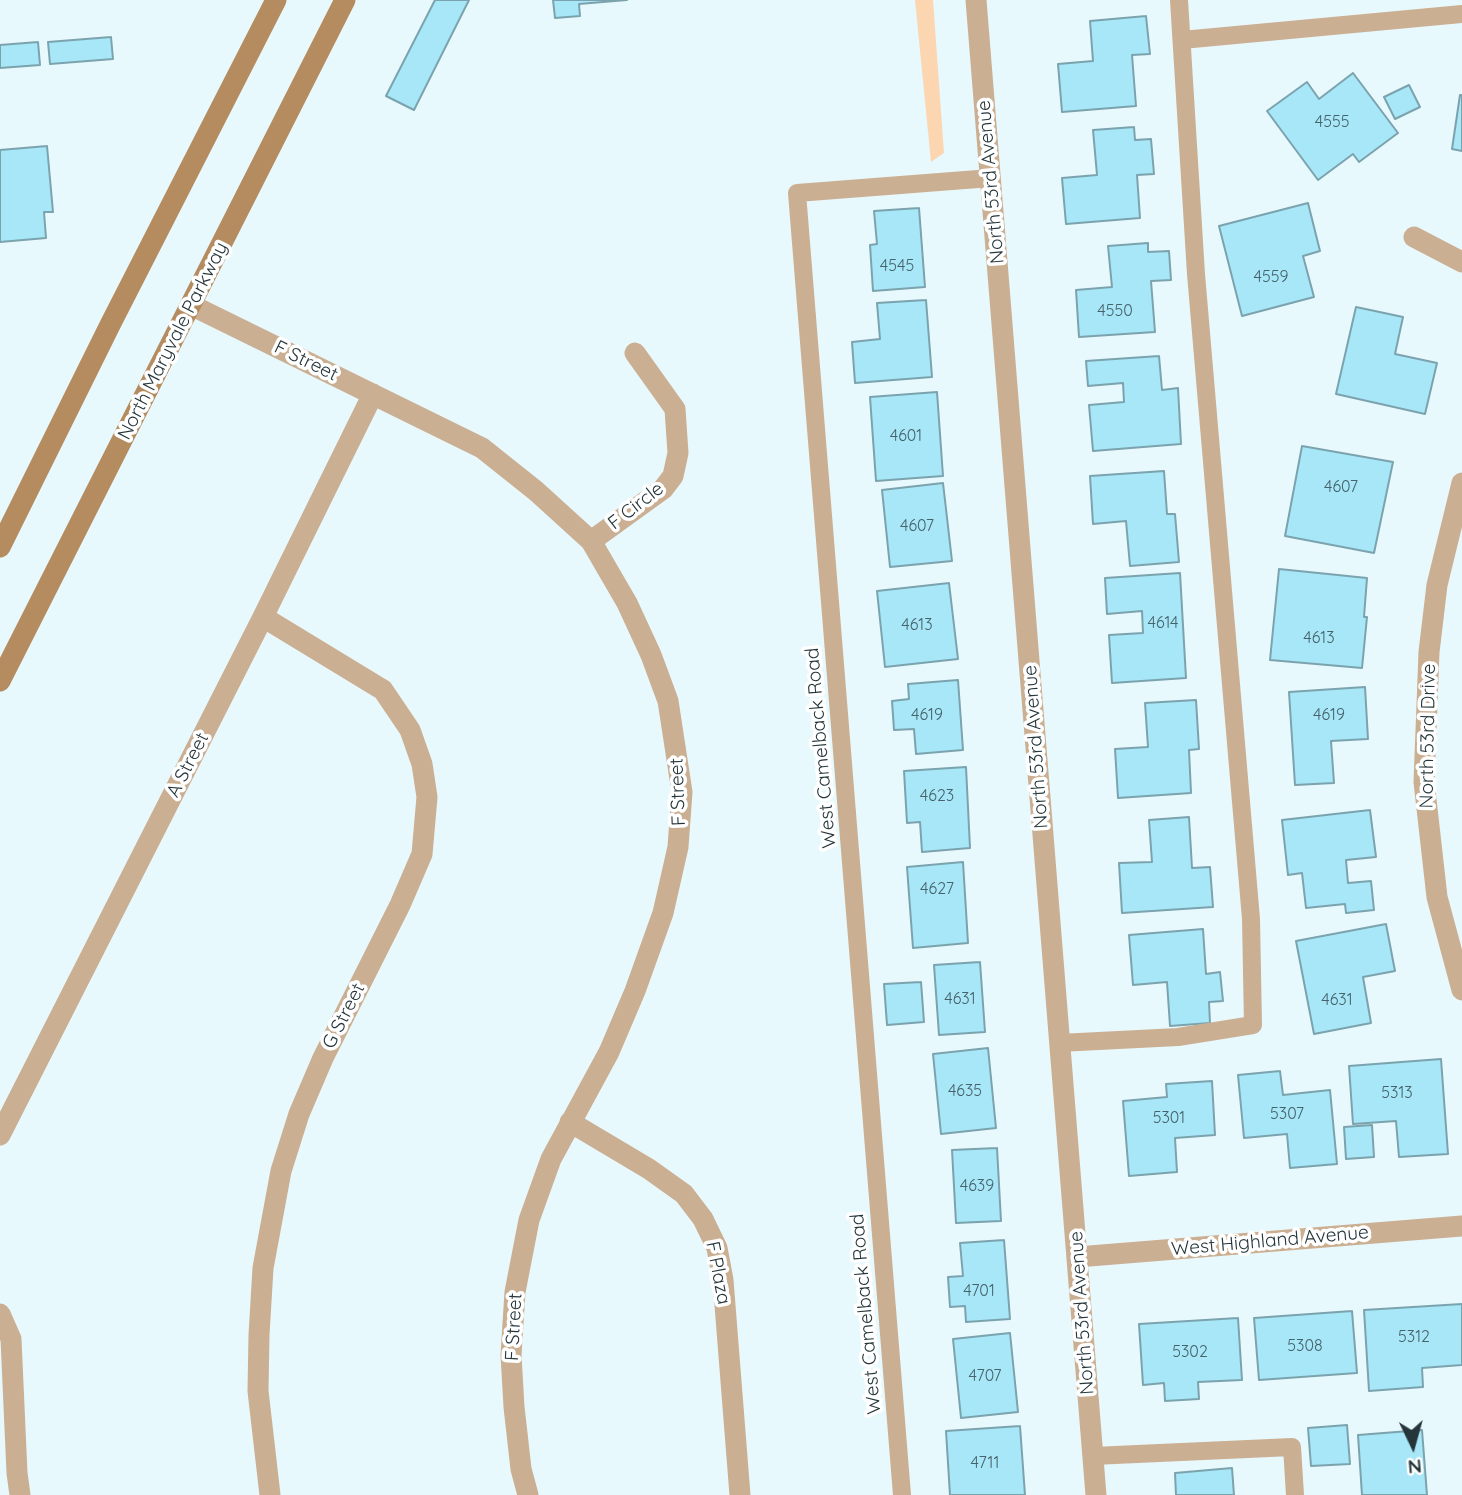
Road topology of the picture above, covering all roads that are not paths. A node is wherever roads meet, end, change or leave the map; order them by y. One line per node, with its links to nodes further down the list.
1 (276, 0): 15 (street)
2 (345, 0): 10 (street, North Maryvale Parkway)
3 (976, 0): 7 (street, North 53rd Avenue)
4 (1179, 0): 6 (lane)
5 (1462, 14): 6 (lane)
6 (1182, 40): 19 (lane)
7 (991, 178): 19 (street, North 53rd Avenue); 30 (lane, West Camelback Road)
8 (1414, 237): 9 (street)
9 (1462, 262)
10 (191, 305): 12 (street, F Street); 17 (street, North Maryvale Parkway)
11 (635, 354): 14 (street, F Circle)
12 (373, 394): 14 (street, F Street); 16 (street, A Street)
13 (1462, 483): 18 (street, North 53rd Drive)
14 (591, 541): 20 (street, F Street)
15 (0, 547)
16 (263, 617): 21 (street, A Street); 27 (street, G Street)
17 (0, 681)
18 (1462, 990)
19 (1059, 1044): 23 (street, North 53rd Avenue)
20 (570, 1122): 28 (street, F Street); 29 (street, F Plaza)
21 (0, 1135)
22 (1462, 1226): 23 (street, West Highland Avenue)
23 (1077, 1257): 25 (street, North 53rd Avenue)
24 (0, 1314): 26 (street)
25 (1093, 1456): 31 (street, North 53rd Avenue); 32 (lane)
26 (20, 1495)
27 (270, 1495)
28 (528, 1495)
29 (740, 1495)
30 (902, 1495)
31 (1096, 1495)
32 (1295, 1495)

